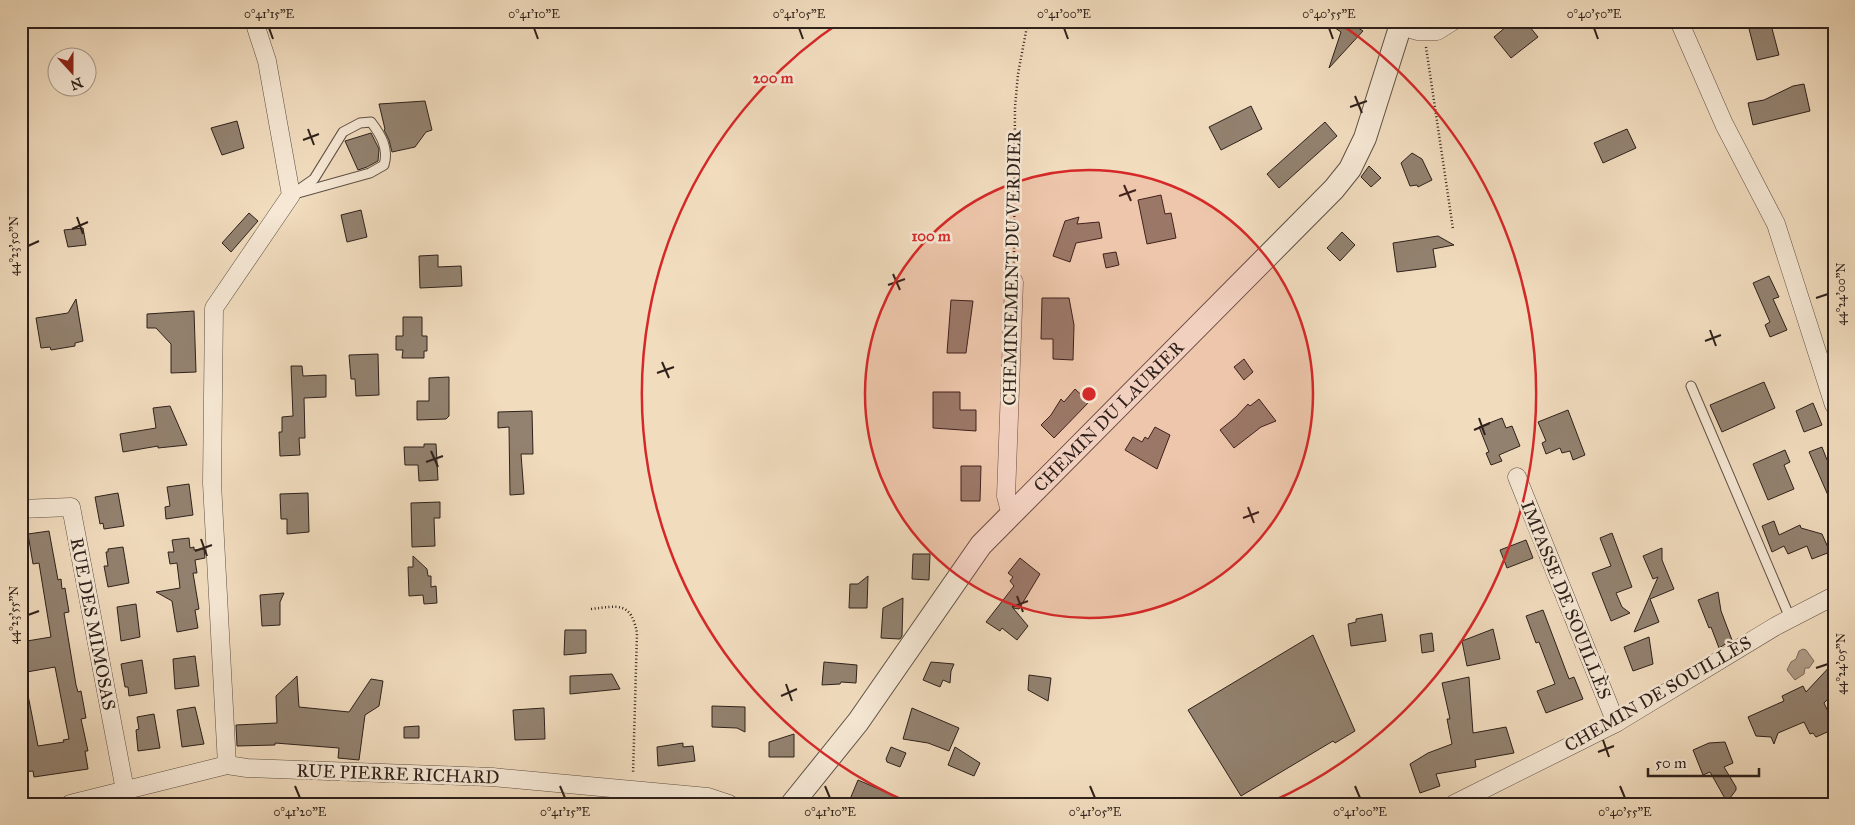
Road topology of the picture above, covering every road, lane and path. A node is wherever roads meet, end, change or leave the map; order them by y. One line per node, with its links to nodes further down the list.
1 (254, 21): 7 (street)
2 (1028, 21): 9 (path, CHEMINEMENT DU VERDIER)
3 (1452, 21): 6 (street)
4 (1679, 21): 11 (street)
5 (1401, 24): 6 (street); 14 (street, CHEMIN DU LAURIER)
6 (1424, 31): 8 (path)
7 (291, 195): 7 (lane); 19 (street)
8 (1453, 229)
9 (1014, 282): 14 (street, CHEMINEMENT DU VERDIER)
10 (1691, 386): 17 (lane)
11 (1834, 405)
12 (1517, 477): 18 (street, IMPASSE DE SOUILLÈS)
13 (21, 509): 20 (street, RUE DES MIMOSAS)
14 (1011, 515): 25 (street, CHEMIN DU LAURIER)
15 (1833, 600): 17 (street, CHEMIN DE SOUILLÈS)
16 (591, 609): 21 (path)
17 (1790, 618): 18 (street, CHEMIN DE SOUILLÈS)
18 (1616, 723): 26 (street, CHEMIN DE SOUILLÈS)
19 (227, 765): 20 (street, RUE PIERRE RICHARD); 21 (street, RUE PIERRE RICHARD)
20 (125, 790): 22 (street, RUE PIERRE RICHARD)
21 (633, 790): 24 (street, RUE PIERRE RICHARD)
22 (106, 799): 23 (street, RUE PIERRE RICHARD)
23 (70, 804)
24 (729, 804)
25 (792, 804)
26 (1454, 804)

